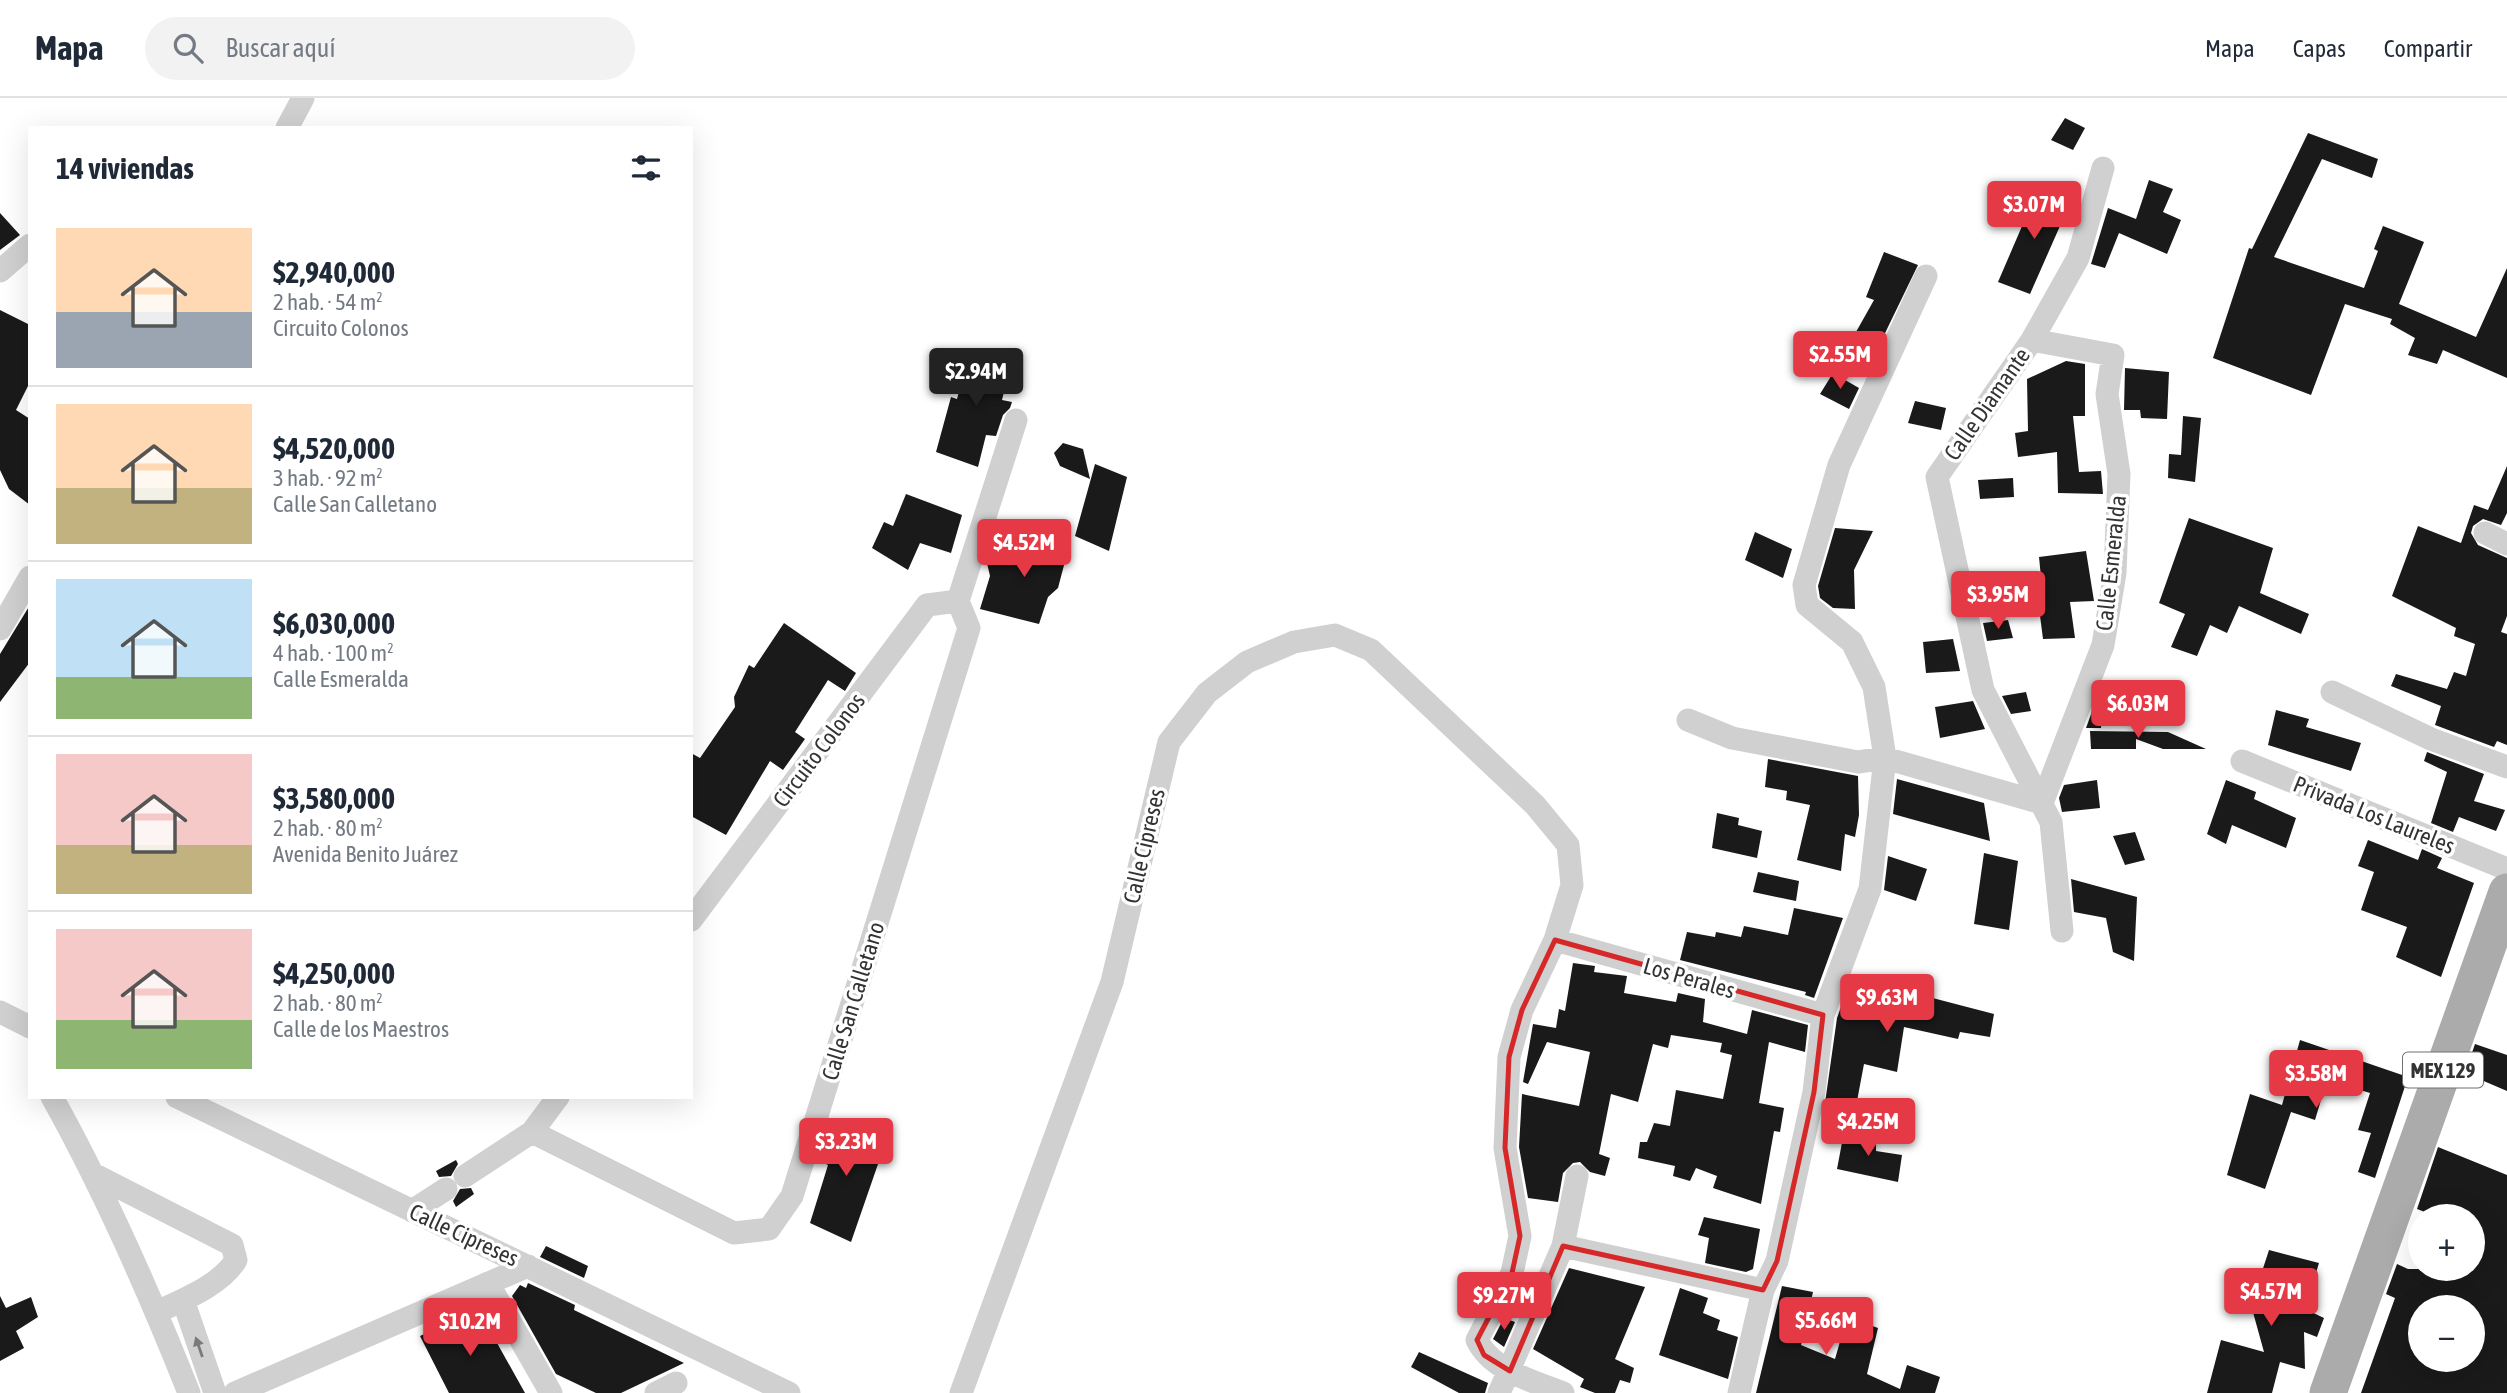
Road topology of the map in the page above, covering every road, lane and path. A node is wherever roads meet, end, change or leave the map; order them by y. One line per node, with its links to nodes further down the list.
1 (303, 98): 2 (street)
2 (288, 126)
3 (2103, 168): 7 (street, Calle Diamante)
4 (28, 246): 5 (street)
5 (0, 271)
6 (1926, 276): 16 (street)
7 (2032, 340): 19 (street, Calle Diamante); 19 (street, Calle Esmeralda)
8 (1016, 419): 12 (street)
9 (2485, 534): 10 (street)
10 (2507, 544)
11 (28, 580): 13 (street)
12 (958, 601): 22 (street, Circuito Colonos); 31 (street, Calle San Calletano)
13 (0, 629)
14 (2332, 692): 18 (street)
15 (1688, 720): 16 (street)
16 (1885, 758): 19 (street); 26 (street)
17 (2242, 761): 20 (street, Privada Los Laureles)
18 (2507, 766)
19 (2042, 803): 23 (street, Calle Diamante)
20 (2507, 869)
21 (2507, 892): 51 (main road, MEX 129)
22 (693, 917)
23 (2062, 931)
24 (1556, 940): 26 (street, Los Perales); 41 (street, Calle Cipreses); 47 (street, Calle Cipreses)
25 (0, 1012): 27 (street)
26 (1823, 1015): 38 (street)
27 (28, 1026)
28 (53, 1099): 32 (street)
29 (181, 1099): 34 (street, Calle Cipreses)
30 (557, 1099): 31 (street)
31 (532, 1132): 34 (street)
32 (94, 1175): 39 (street); 40 (street)
33 (1577, 1176): 35 (street)
34 (412, 1210): 36 (street, Calle Cipreses)
35 (1563, 1245): 38 (street); 41 (street)
36 (528, 1266): 37 (street); 46 (street, Calle Cipreses)
37 (488, 1283): 44 (street); 45 (street)
38 (1763, 1290): 50 (street)
39 (183, 1300): 40 (street); 43 (street, one-way to 39)
40 (157, 1312): 42 (street)
41 (1510, 1371): 48 (street); 49 (street)
42 (189, 1393)
43 (215, 1393)
44 (235, 1393)
45 (551, 1393)
46 (789, 1393)
47 (961, 1393)
48 (1499, 1393)
49 (1563, 1393)
50 (1739, 1393)
51 (2328, 1393)

